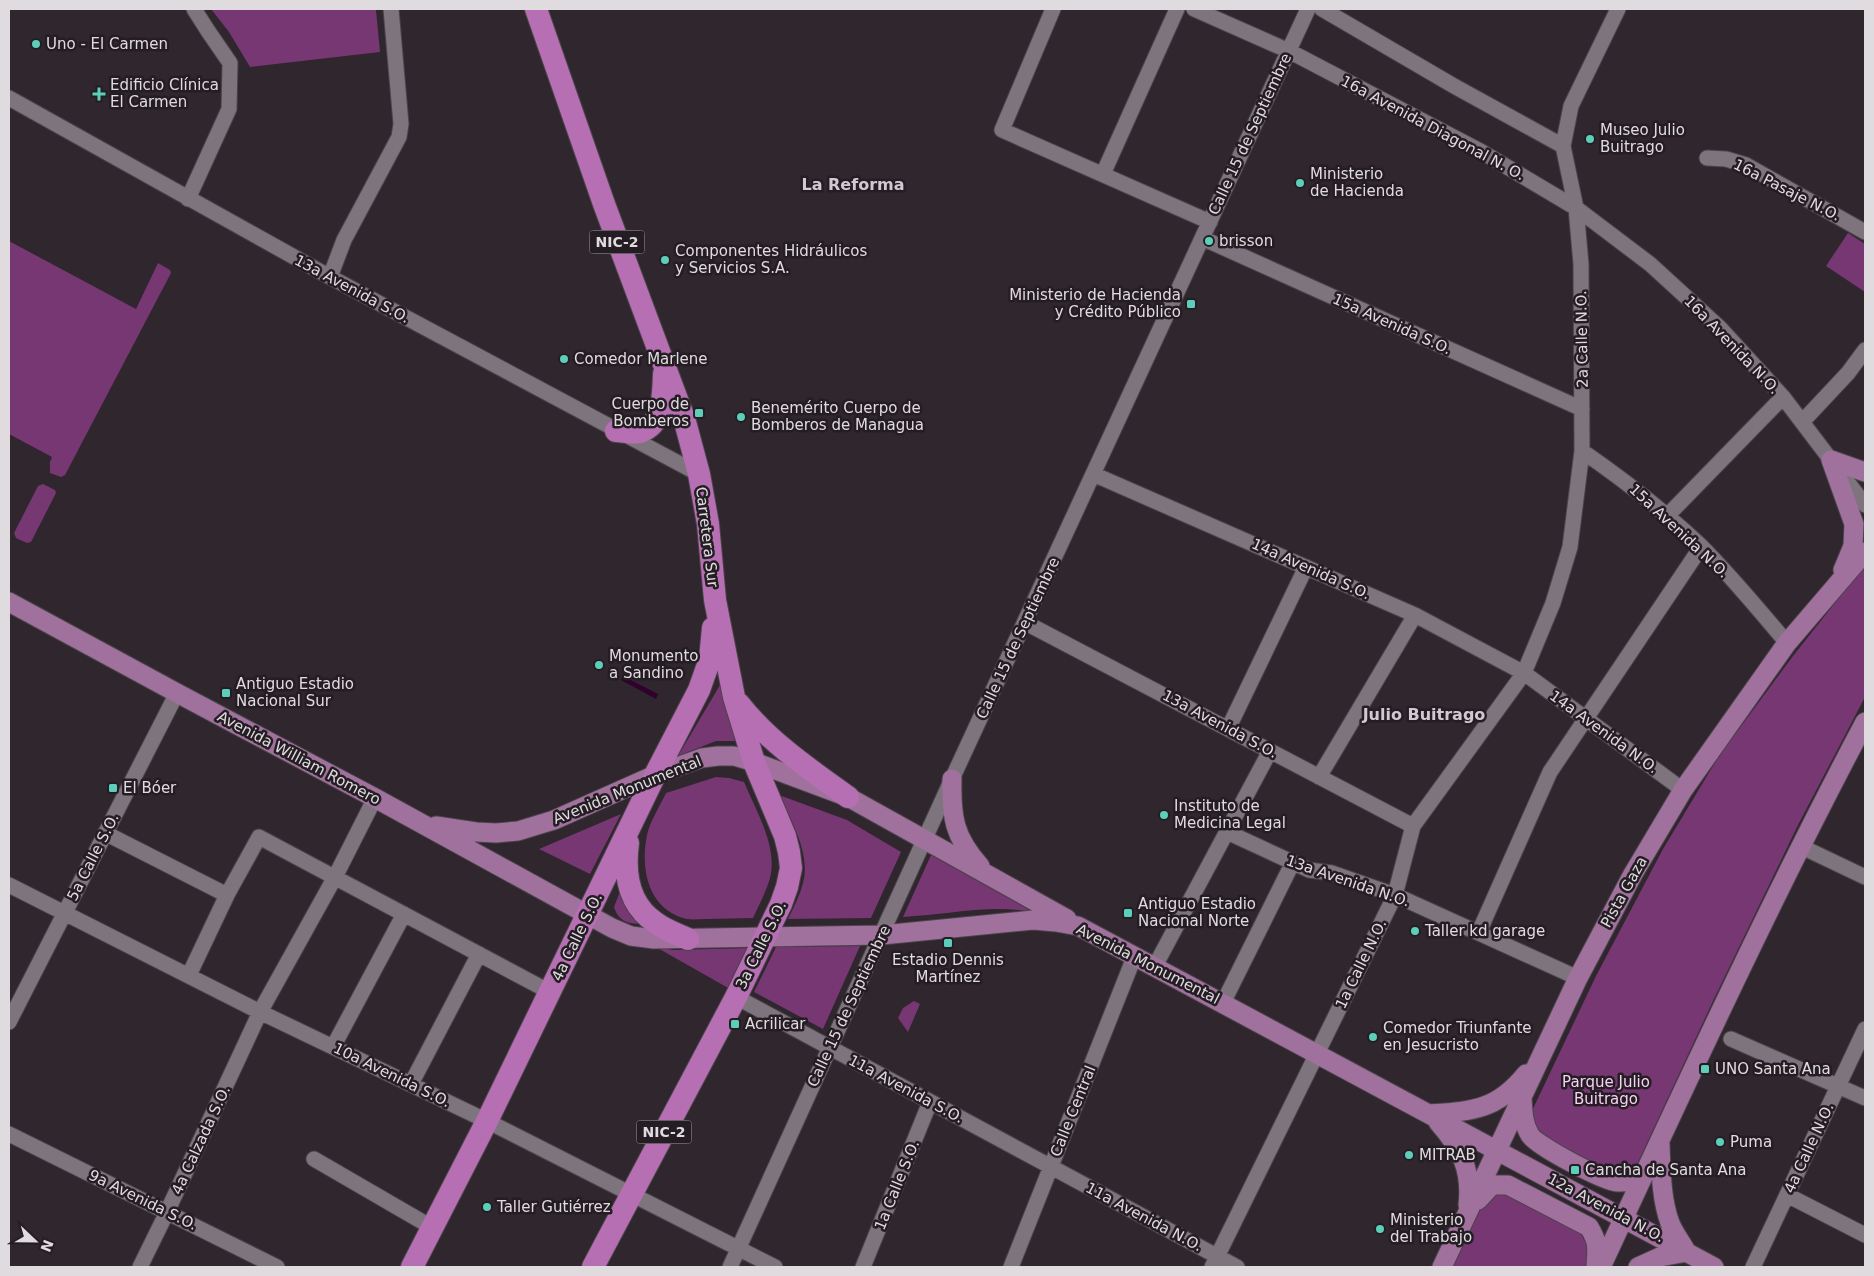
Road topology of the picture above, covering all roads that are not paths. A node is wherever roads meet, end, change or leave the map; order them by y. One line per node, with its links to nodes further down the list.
1 (194, 9): 15 (street)
2 (390, 9): 20 (street)
3 (536, 9): 22 (highway, NIC-2)
4 (1053, 9): 14 (street)
5 (1177, 9): 14 (street)
6 (1194, 9): 10 (street, 16a Avenida Diagonal N. O.)
7 (1308, 9): 10 (street, Calle 15 de Septiembre)
8 (1322, 9): 12 (street)
9 (1618, 9): 12 (street, 2a Calle N.O.)
10 (1289, 51): 16 (street, 16a Avenida Diagonal N. O.); 17 (street, Calle 15 de Septiembre)
11 (9, 98): 15 (street, 13a Avenida S.O.)
12 (1562, 146): 16 (street, 2a Calle N.O.)
13 (1707, 158): 18 (street, 16a Pasaje N.O.)
14 (1103, 174): 17 (street)
15 (188, 199): 20 (street, 13a Avenida S.O.)
16 (1576, 208): 23 (street, 16a Avenida N.O.); 24 (street, 2a Calle N.O.)
17 (1210, 222): 19 (street, Calle 15 de Septiembre)
18 (1865, 232)
19 (1202, 238): 24 (street, 15a Avenida S.O.); 31 (street, Calle 15 de Septiembre)
20 (330, 277): 26 (street, 13a Avenida S.O.)
21 (1865, 350): 25 (street)
22 (664, 366): 26 (highway); 30 (highway, NIC-2)
23 (1783, 397): 25 (street, 16a Avenida N.O.); 33 (street)
24 (1582, 409): 27 (street, 2a Calle N.O.)
25 (1803, 421): 28 (street, 16a Avenida N.O.)
26 (616, 431): 30 (street, 13a Avenida S.O.)
27 (1582, 451): 33 (street, 15a Avenida N.O.); 43 (street, 2a Calle N.O.)
28 (1831, 460): 29 (main road); 32 (street, 16a Avenida N.O.); 37 (main road)
29 (1865, 472)
30 (699, 474): 38 (highway, Carretera Sur / NIC-2)
31 (1093, 474): 36 (street, 14a Avenida S.O.); 41 (street, Calle 15 de Septiembre)
32 (1865, 505)
33 (1667, 516): 34 (street, 15a Avenida N.O.)
34 (1701, 547): 42 (street, 15a Avenida N.O.); 46 (street)
35 (1865, 552): 37 (main road, Pista Gaza)
36 (1306, 567): 40 (street, 14a Avenida S.O.); 48 (street)
37 (1835, 587): 42 (main road, Pista Gaza)
38 (715, 600): 45 (highway, 3a Calle S.O. / NIC-2); 51 (highway, 4a Calle S.O. / NIC-2)
39 (9, 602): 44 (main road, Avenida William Romero)
40 (1415, 615): 43 (street, 14a Avenida S.O.); 52 (street)
41 (1026, 623): 48 (street, 13a Avenida S.O.); 53 (street, Calle 15 de Septiembre)
42 (1786, 644): 54 (main road, Pista Gaza)
43 (1524, 673): 46 (street, 14a Avenida N.O.); 58 (street, 1a Calle N.O.)
44 (177, 693): 56 (main road, Avenida William Romero); 61 (street, 5a Calle S.O.)
45 (734, 697): 50 (highway, 3a Calle S.O. / NIC-2); 55 (highway)
46 (1586, 719): 54 (street, 14a Avenida N.O.); 75 (street)
47 (1865, 722): 63 (main road)
48 (1228, 729): 49 (street, 13a Avenida S.O.)
49 (1270, 751): 52 (street, 13a Avenida S.O.); 60 (street)
50 (754, 762): 51 (main road, Avenida Monumental); 55 (main road, Avenida Monumental); 77 (highway, 3a Calle S.O. / NIC-2)
51 (655, 775): 57 (main road, Avenida Monumental); 59 (highway, 4a Calle S.O. / NIC-2)
52 (1319, 777): 58 (street, 13a Avenida S.O.)
53 (952, 779): 62 (street, Calle 15 de Septiembre); 67 (main road)
54 (1683, 790): 83 (main road, Pista Gaza)
55 (848, 797): 62 (main road, Avenida Monumental)
56 (375, 798): 57 (main road, Avenida William Romero); 65 (street, 4a Calzada S.O.)
57 (404, 814): 73 (main road, Avenida William Romero)
58 (1414, 826): 69 (street, 1a Calle N.O.)
59 (631, 827): 73 (highway, 4a Calle S.O. / NIC-2); 78 (highway)
60 (1227, 832): 64 (street, 13a Avenida N.O.); 81 (street)
61 (105, 834): 70 (street); 71 (street, 5a Calle S.O.)
62 (925, 840): 67 (main road, Avenida Monumental); 76 (street, Calle 15 de Septiembre)
63 (1800, 846): 66 (street); 103 (main road)
64 (1292, 864): 69 (street, 13a Avenida N.O.); 86 (street)
65 (335, 877): 70 (street); 72 (street); 87 (street, 4a Calzada S.O.)
66 (1865, 877)
67 (993, 878): 74 (main road, Avenida Monumental)
68 (9, 885): 71 (street, 10a Avenida S.O.)
69 (1395, 894): 75 (street, 13a Avenida N.O.); 93 (street, 1a Calle N.O.)
70 (227, 895): 82 (street)
71 (65, 912): 82 (street, 10a Avenida S.O.); 88 (street, 5a Calle S.O.)
72 (404, 914): 79 (street); 91 (street)
73 (588, 915): 78 (main road, Avenida Monumental); 84 (highway, 4a Calle S.O. / NIC-2)
74 (1078, 926): 76 (main road, Avenida Monumental); 80 (main road, Avenida Monumental)
75 (1479, 932): 83 (street, 13a Avenida N.O.)
76 (882, 934): 77 (main road, Avenida Monumental); 92 (street, Calle 15 de Septiembre)
77 (765, 937): 78 (main road, Avenida Monumental); 85 (highway, 3a Calle S.O. / NIC-2)
78 (688, 939)
79 (479, 954): 84 (street); 95 (street)
80 (1135, 955): 81 (main road, Avenida Monumental); 106 (street, Calle Central)
81 (1155, 966): 86 (main road, Avenida Monumental)
82 (189, 975): 87 (street, 10a Avenida S.O.)
83 (1578, 978): 94 (main road, Pista Gaza)
84 (550, 992): 101 (highway, 4a Calle S.O. / NIC-2)
85 (736, 997): 92 (street, 11a Avenida S.O.); 108 (highway, 3a Calle S.O. / NIC-2)
86 (1222, 1003): 93 (main road, Avenida Monumental)
87 (260, 1012): 91 (street, 10a Avenida S.O.); 110 (street, 4a Calzada S.O.)
88 (9, 1022)
89 (1865, 1029): 96 (street, 4a Calle N.O.)
90 (1731, 1039): 96 (street)
91 (333, 1047): 95 (street, 10a Avenida S.O.)
92 (830, 1048): 99 (street, 11a Avenida S.O.); 115 (street, Calle 15 de Septiembre)
93 (1317, 1053): 100 (main road, Avenida Monumental); 117 (street, 1a Calle N.O.)
94 (1543, 1054): 97 (main road, Pista Gaza); 100 (main road)
95 (411, 1084): 101 (street, 10a Avenida S.O.)
96 (1839, 1086): 98 (street); 109 (street, 4a Calle N.O.)
97 (1522, 1098): 104 (main road, Pista Gaza); 107 (main road)
98 (1865, 1098)
99 (930, 1102): 106 (street, 11a Avenida S.O.); 124 (street, 1a Calle S.O.)
100 (1430, 1114): 104 (main road, Avenida Monumental); 111 (main road)
101 (486, 1121): 108 (street, 10a Avenida S.O.); 113 (highway, 4a Calle S.O. / NIC-2)
102 (9, 1134): 110 (street, 9a Avenida S.O.)
103 (1660, 1140): 107 (main road); 116 (main road)
104 (1498, 1150): 111 (main road, Pista Gaza); 112 (main road, 12a Avenida N.O.)
105 (314, 1159): 113 (street)
106 (1051, 1166): 117 (street, 11a Avenida N.O.); 125 (street, Calle Central)
107 (1646, 1171): 112 (main road)
108 (631, 1195): 115 (street, 10a Avenida S.O.); 121 (highway, 3a Calle S.O. / NIC-2)
109 (1787, 1195): 114 (street); 132 (street, 4a Calle N.O.)
110 (168, 1212): 118 (street, 4a Calzada S.O.); 119 (street, 9a Avenida S.O.)
111 (1467, 1215): 127 (main road, Pista Gaza); 128 (main road)
112 (1624, 1217): 116 (main road, 12a Avenida N.O.); 129 (main road)
113 (433, 1228): 120 (highway, 4a Calle S.O. / NIC-2)
114 (1865, 1235)
115 (738, 1250): 122 (street, Calle 15 de Septiembre); 123 (street, 10a Avenida S.O.)
116 (1687, 1252): 130 (main road); 131 (main road, 12a Avenida N.O.)
117 (1215, 1262): 126 (street, 11a Avenida N.O.)
118 (140, 1267)
119 (277, 1267)
120 (412, 1267)
121 (593, 1267)
122 (730, 1267)
123 (775, 1267)
124 (863, 1267)
125 (1010, 1267)
126 (1237, 1267)
127 (1442, 1267)
128 (1596, 1267)
129 (1601, 1267)
130 (1638, 1267)
131 (1714, 1267)
132 (1753, 1267)

